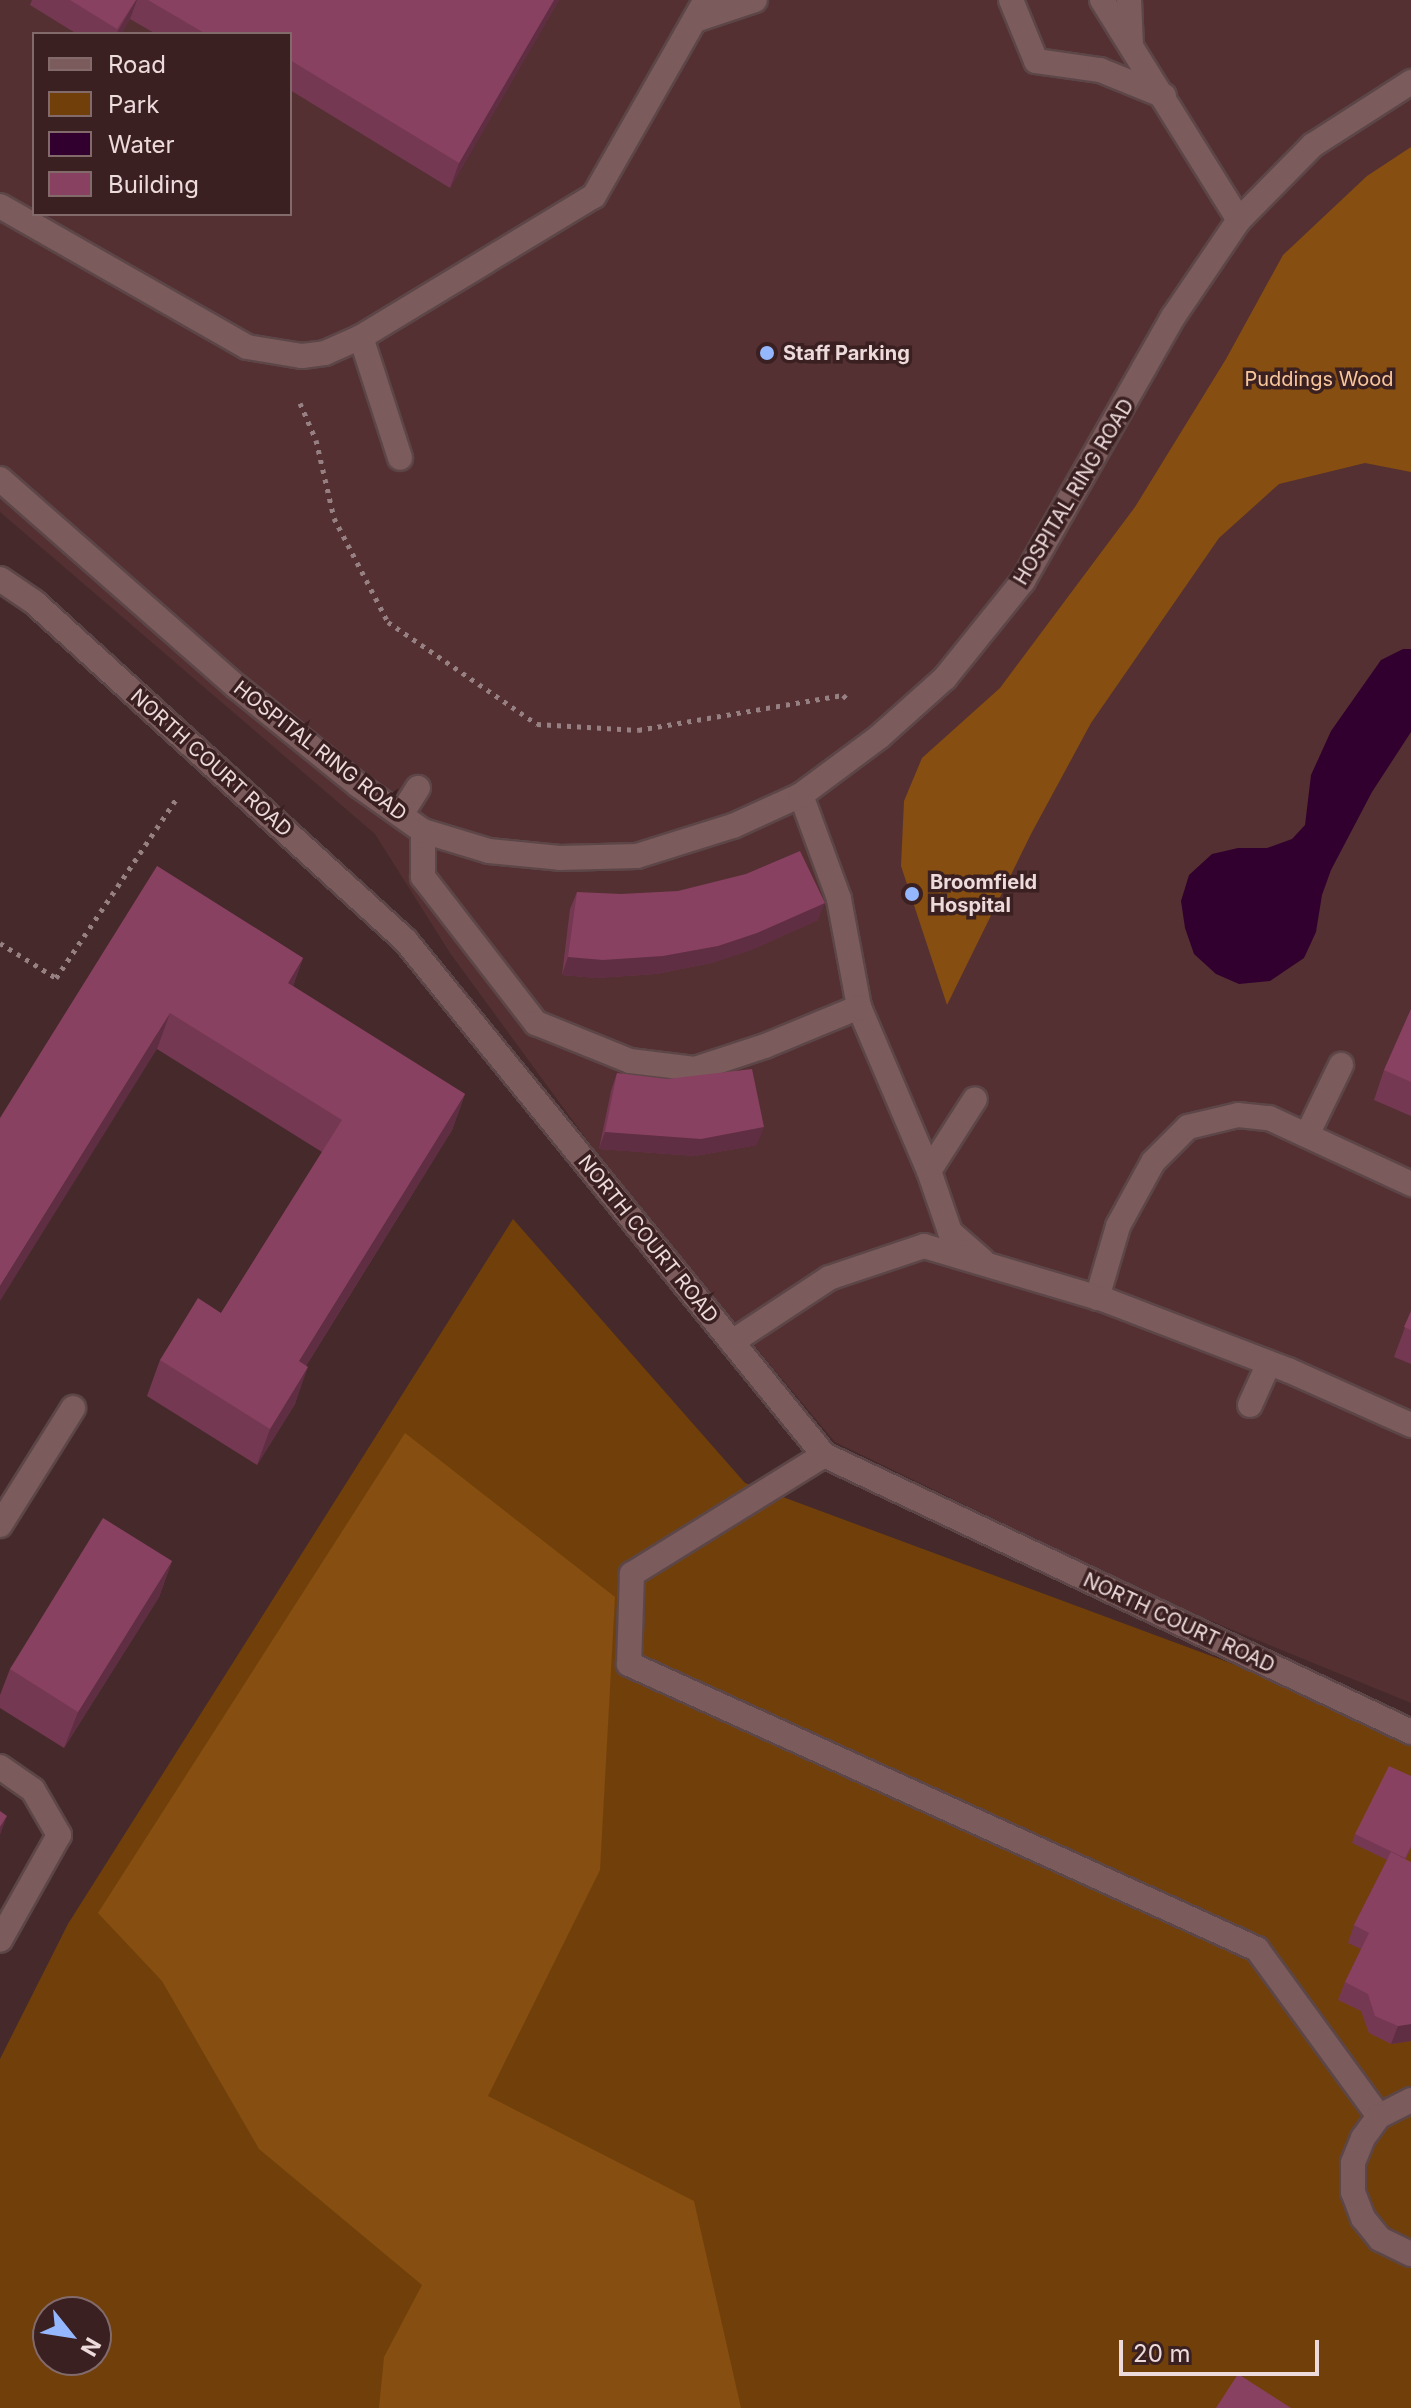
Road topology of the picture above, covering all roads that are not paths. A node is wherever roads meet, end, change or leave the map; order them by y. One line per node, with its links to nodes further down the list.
1 (755, 0): 5 (street)
2 (1011, 0): 8 (street)
3 (1102, 0): 6 (street)
4 (1129, 0): 6 (street)
5 (700, 10): 11 (street)
6 (1131, 48): 8 (street)
7 (1411, 82): 10 (street, HOSPITAL RING ROAD)
8 (1164, 96): 10 (street)
9 (0, 206): 11 (street)
10 (1239, 220): 16 (street, HOSPITAL RING ROAD)
11 (361, 337): 12 (street)
12 (400, 458)
13 (0, 479): 17 (street, HOSPITAL RING ROAD)
14 (0, 579): 27 (street, NORTH COURT ROAD)
15 (418, 788): 17 (street)
16 (801, 795): 18 (street, HOSPITAL RING ROAD); 19 (street)
17 (401, 815): 18 (street, HOSPITAL RING ROAD)
18 (423, 831): 19 (street)
19 (859, 1007): 23 (street)
20 (1341, 1065): 22 (street)
21 (975, 1099): 23 (street)
22 (1307, 1135): 24 (street); 26 (street)
23 (929, 1171): 25 (street)
24 (1411, 1184)
25 (987, 1264): 26 (street); 27 (street)
26 (1097, 1298): 28 (street)
27 (732, 1342): 32 (street, NORTH COURT ROAD)
28 (1269, 1363): 29 (street); 31 (street)
29 (1250, 1405)
30 (73, 1408): 33 (street)
31 (1411, 1425)
32 (824, 1455): 34 (street, NORTH COURT ROAD); 38 (street)
33 (0, 1525)
34 (1411, 1732)
35 (0, 1767): 36 (street)
36 (0, 1940)
37 (1411, 2100): 38 (street)
38 (1379, 2116): 39 (street)
39 (1411, 2254)

